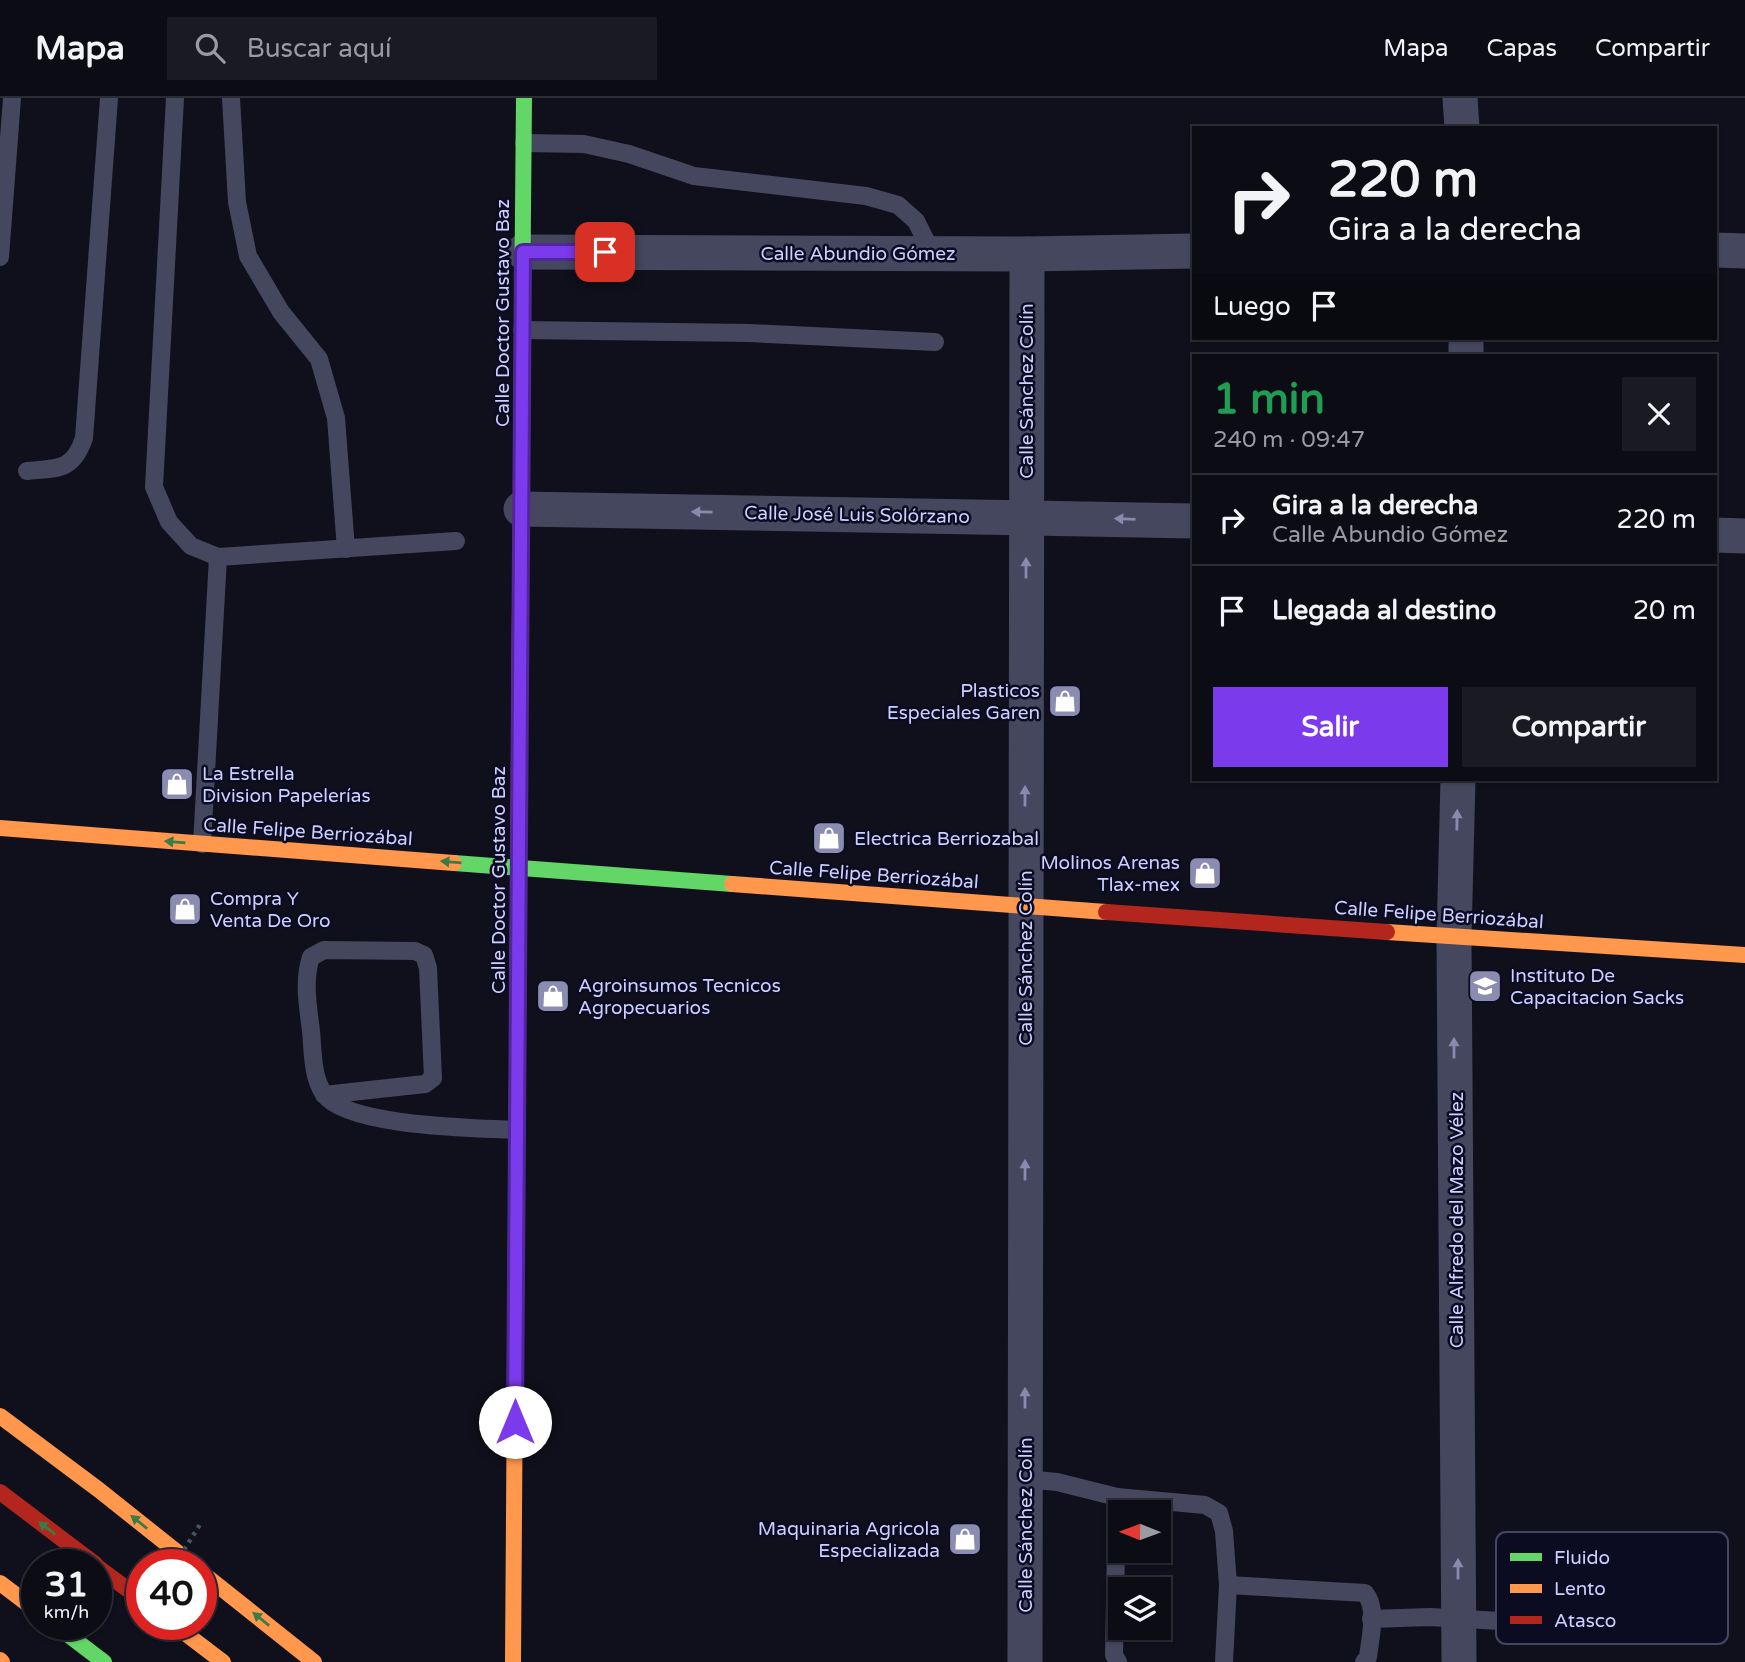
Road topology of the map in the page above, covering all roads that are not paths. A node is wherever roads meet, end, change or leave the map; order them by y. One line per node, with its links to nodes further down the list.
1 (12, 98): 15 (lane)
2 (109, 98): 18 (lane)
3 (175, 98): 26 (lane)
4 (231, 98): 25 (lane)
5 (524, 98): 8 (main road, Calle Doctor Gustavo Baz)
6 (1460, 98): 7 (street)
7 (1462, 126)
8 (524, 143): 12 (main road, Calle Doctor Gustavo Baz); 13 (lane)
9 (1717, 250): 11 (street)
10 (1192, 251): 14 (street, Calle Abundio Gómez)
11 (1745, 251)
12 (523, 252): 13 (street, Calle Abundio Gómez); 16 (main road, Calle Doctor Gustavo Baz)
13 (932, 253): 14 (street, Calle Abundio Gómez)
14 (1027, 254): 20 (street, Calle Sánchez Colín)
15 (0, 257)
16 (523, 330): 17 (lane); 19 (main road, Calle Doctor Gustavo Baz)
17 (935, 342)
18 (27, 471)
19 (521, 509): 20 (street, Calle José Luis Solórzano, one-way to 19); 30 (main road, Calle Doctor Gustavo Baz)
20 (1026, 516): 21 (street, Calle José Luis Solórzano, one-way to 20); 31 (street, Calle Sánchez Colín, one-way to 20)
21 (1192, 521)
22 (1717, 535): 23 (street)
23 (1745, 536)
24 (456, 541): 25 (lane)
25 (346, 549): 26 (lane)
26 (218, 557): 29 (lane)
27 (1458, 781): 32 (street, Calle Alfredo del Mazo Vélez, one-way to 27)
28 (0, 828): 29 (main road, Calle Felipe Berriozábal, one-way to 28)
29 (202, 844): 30 (main road, Calle Felipe Berriozábal, one-way to 29)
30 (519, 868): 31 (main road, Calle Felipe Berriozábal); 35 (main road, Calle Doctor Gustavo Baz)
31 (1025, 906): 32 (main road, Calle Felipe Berriozábal); 37 (street, Calle Sánchez Colín, one-way to 31)
32 (1454, 937): 33 (main road, Calle Felipe Berriozábal); 47 (street, Calle Alfredo del Mazo Vélez, one-way to 32)
33 (1745, 955)
34 (324, 1095): 34 (lane); 35 (lane)
35 (517, 1130): 54 (main road, Calle Doctor Gustavo Baz)
36 (0, 1416): 41 (main road, one-way to 36)
37 (1025, 1479): 39 (lane); 55 (street, Calle Sánchez Colín)
38 (0, 1492): 40 (main road, one-way to 38)
39 (1117, 1497): 44 (lane); 56 (lane)
40 (74, 1549)
41 (173, 1549)
42 (0, 1583): 45 (main road)
43 (217, 1585): 53 (main road, one-way to 43)
44 (1228, 1586): 46 (lane); 57 (lane)
45 (21, 1599)
46 (1371, 1619): 47 (lane); 58 (lane)
47 (1458, 1620): 48 (lane); 59 (street, Calle Alfredo del Mazo Vélez)
48 (1496, 1621)
49 (75, 1640): 51 (main road)
50 (194, 1640): 52 (main road)
51 (104, 1662)
52 (223, 1662)
53 (314, 1662)
54 (513, 1662)
55 (1025, 1662)
56 (1118, 1662)
57 (1224, 1662)
58 (1364, 1662)
59 (1459, 1662)

